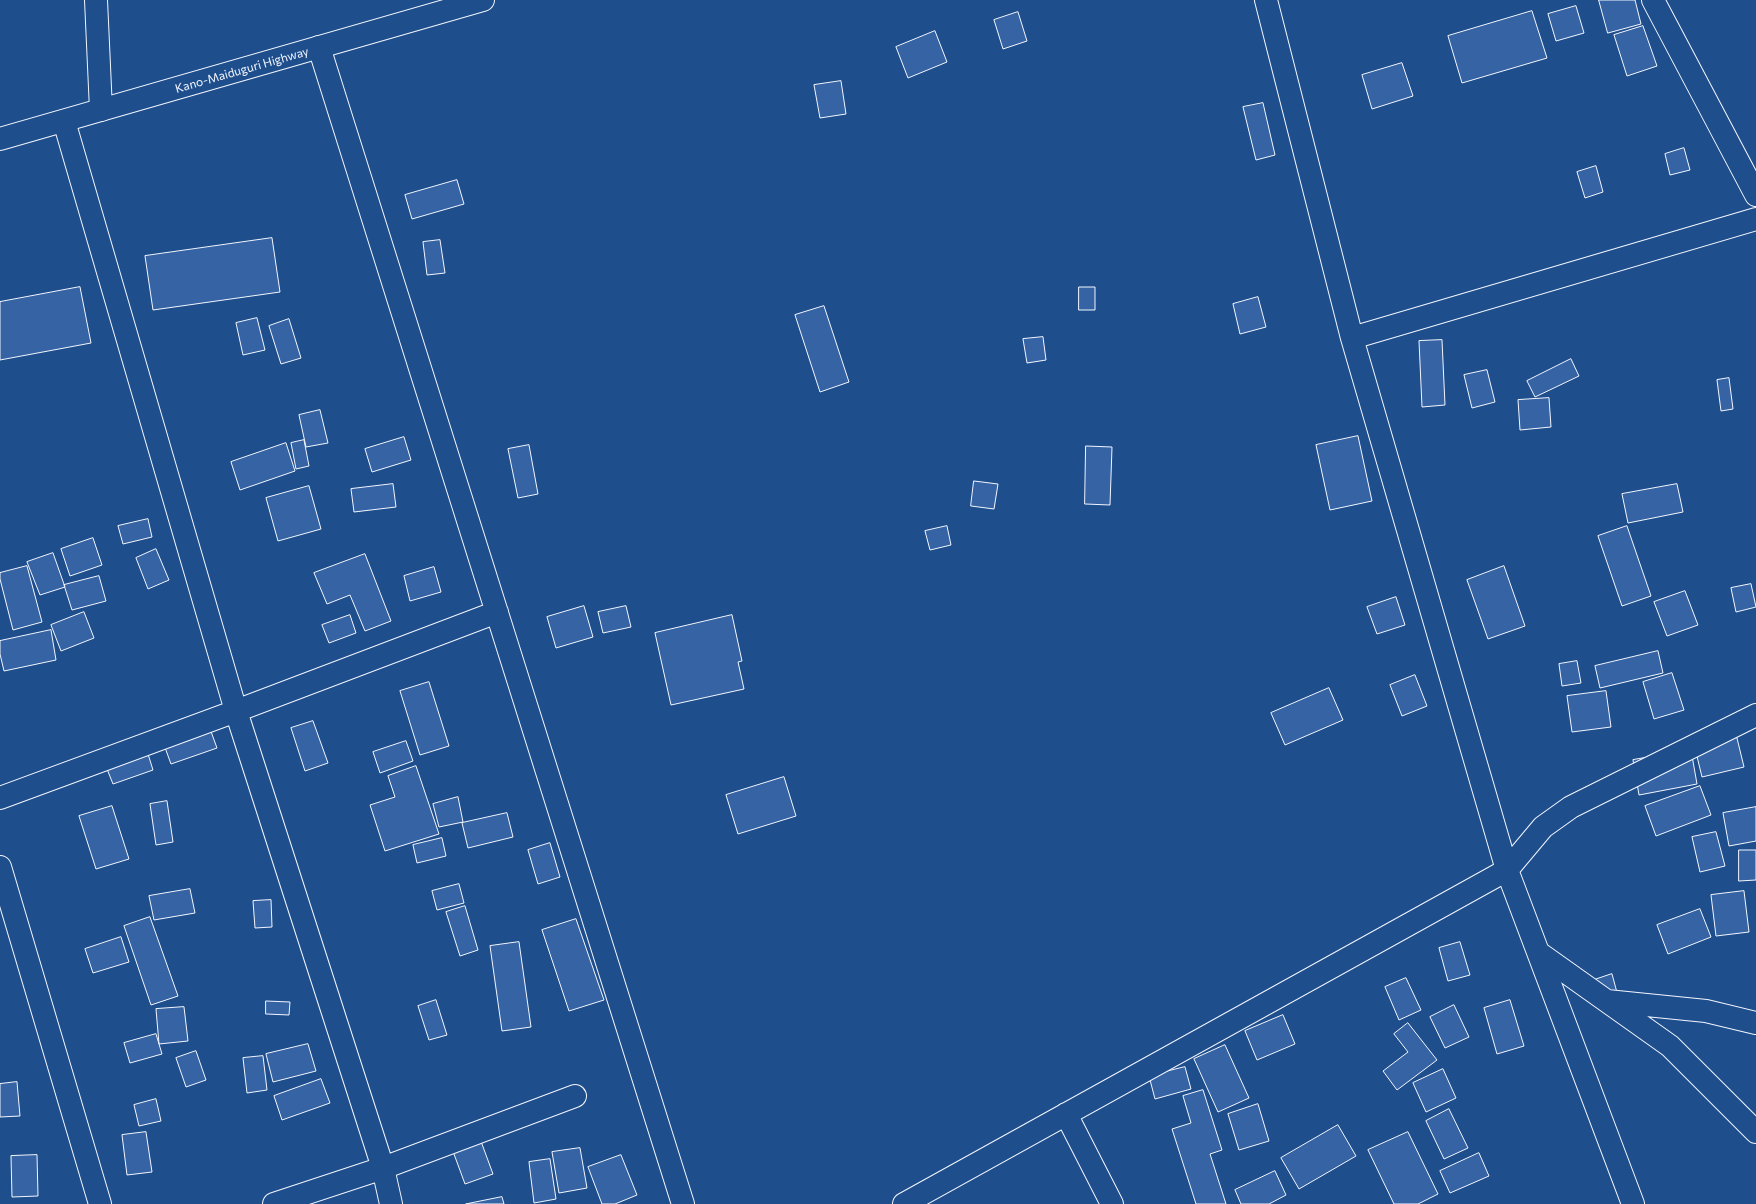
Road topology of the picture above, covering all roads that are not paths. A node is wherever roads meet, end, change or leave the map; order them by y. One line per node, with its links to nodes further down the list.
1 (96, 0): 7 (main road)
2 (483, 0): 5 (main road, Kano-Maiduguri Highway)
3 (1266, 0): 12 (main road)
4 (1654, 0): 10 (main road)
5 (456, 4): 6 (main road, Kano-Maiduguri Highway)
6 (319, 47): 7 (main road, Kano-Maiduguri Highway); 13 (main road)
7 (100, 110): 8 (main road, Kano-Maiduguri Highway)
8 (64, 121): 9 (main road, Kano-Maiduguri Highway); 14 (main road)
9 (0, 139)
10 (1756, 195)
11 (1756, 219): 12 (main road)
12 (1352, 338): 18 (main road)
13 (497, 612): 14 (main road); 29 (main road)
14 (236, 711): 16 (main road); 25 (main road)
15 (1756, 715): 18 (main road)
16 (0, 798)
17 (0, 867): 26 (main road)
18 (1507, 870): 19 (main road); 23 (main road)
19 (1539, 953): 20 (main road); 32 (main road)
20 (1606, 1001): 21 (main road); 24 (main road)
21 (1756, 1023)
22 (575, 1096): 25 (main road)
23 (1066, 1114): 30 (main road); 31 (main road)
24 (1756, 1132)
25 (383, 1168): 27 (main road); 28 (main road)
26 (100, 1204)
27 (274, 1204)
28 (391, 1204)
29 (682, 1204)
30 (904, 1204)
31 (1112, 1204)
32 (1633, 1204)

